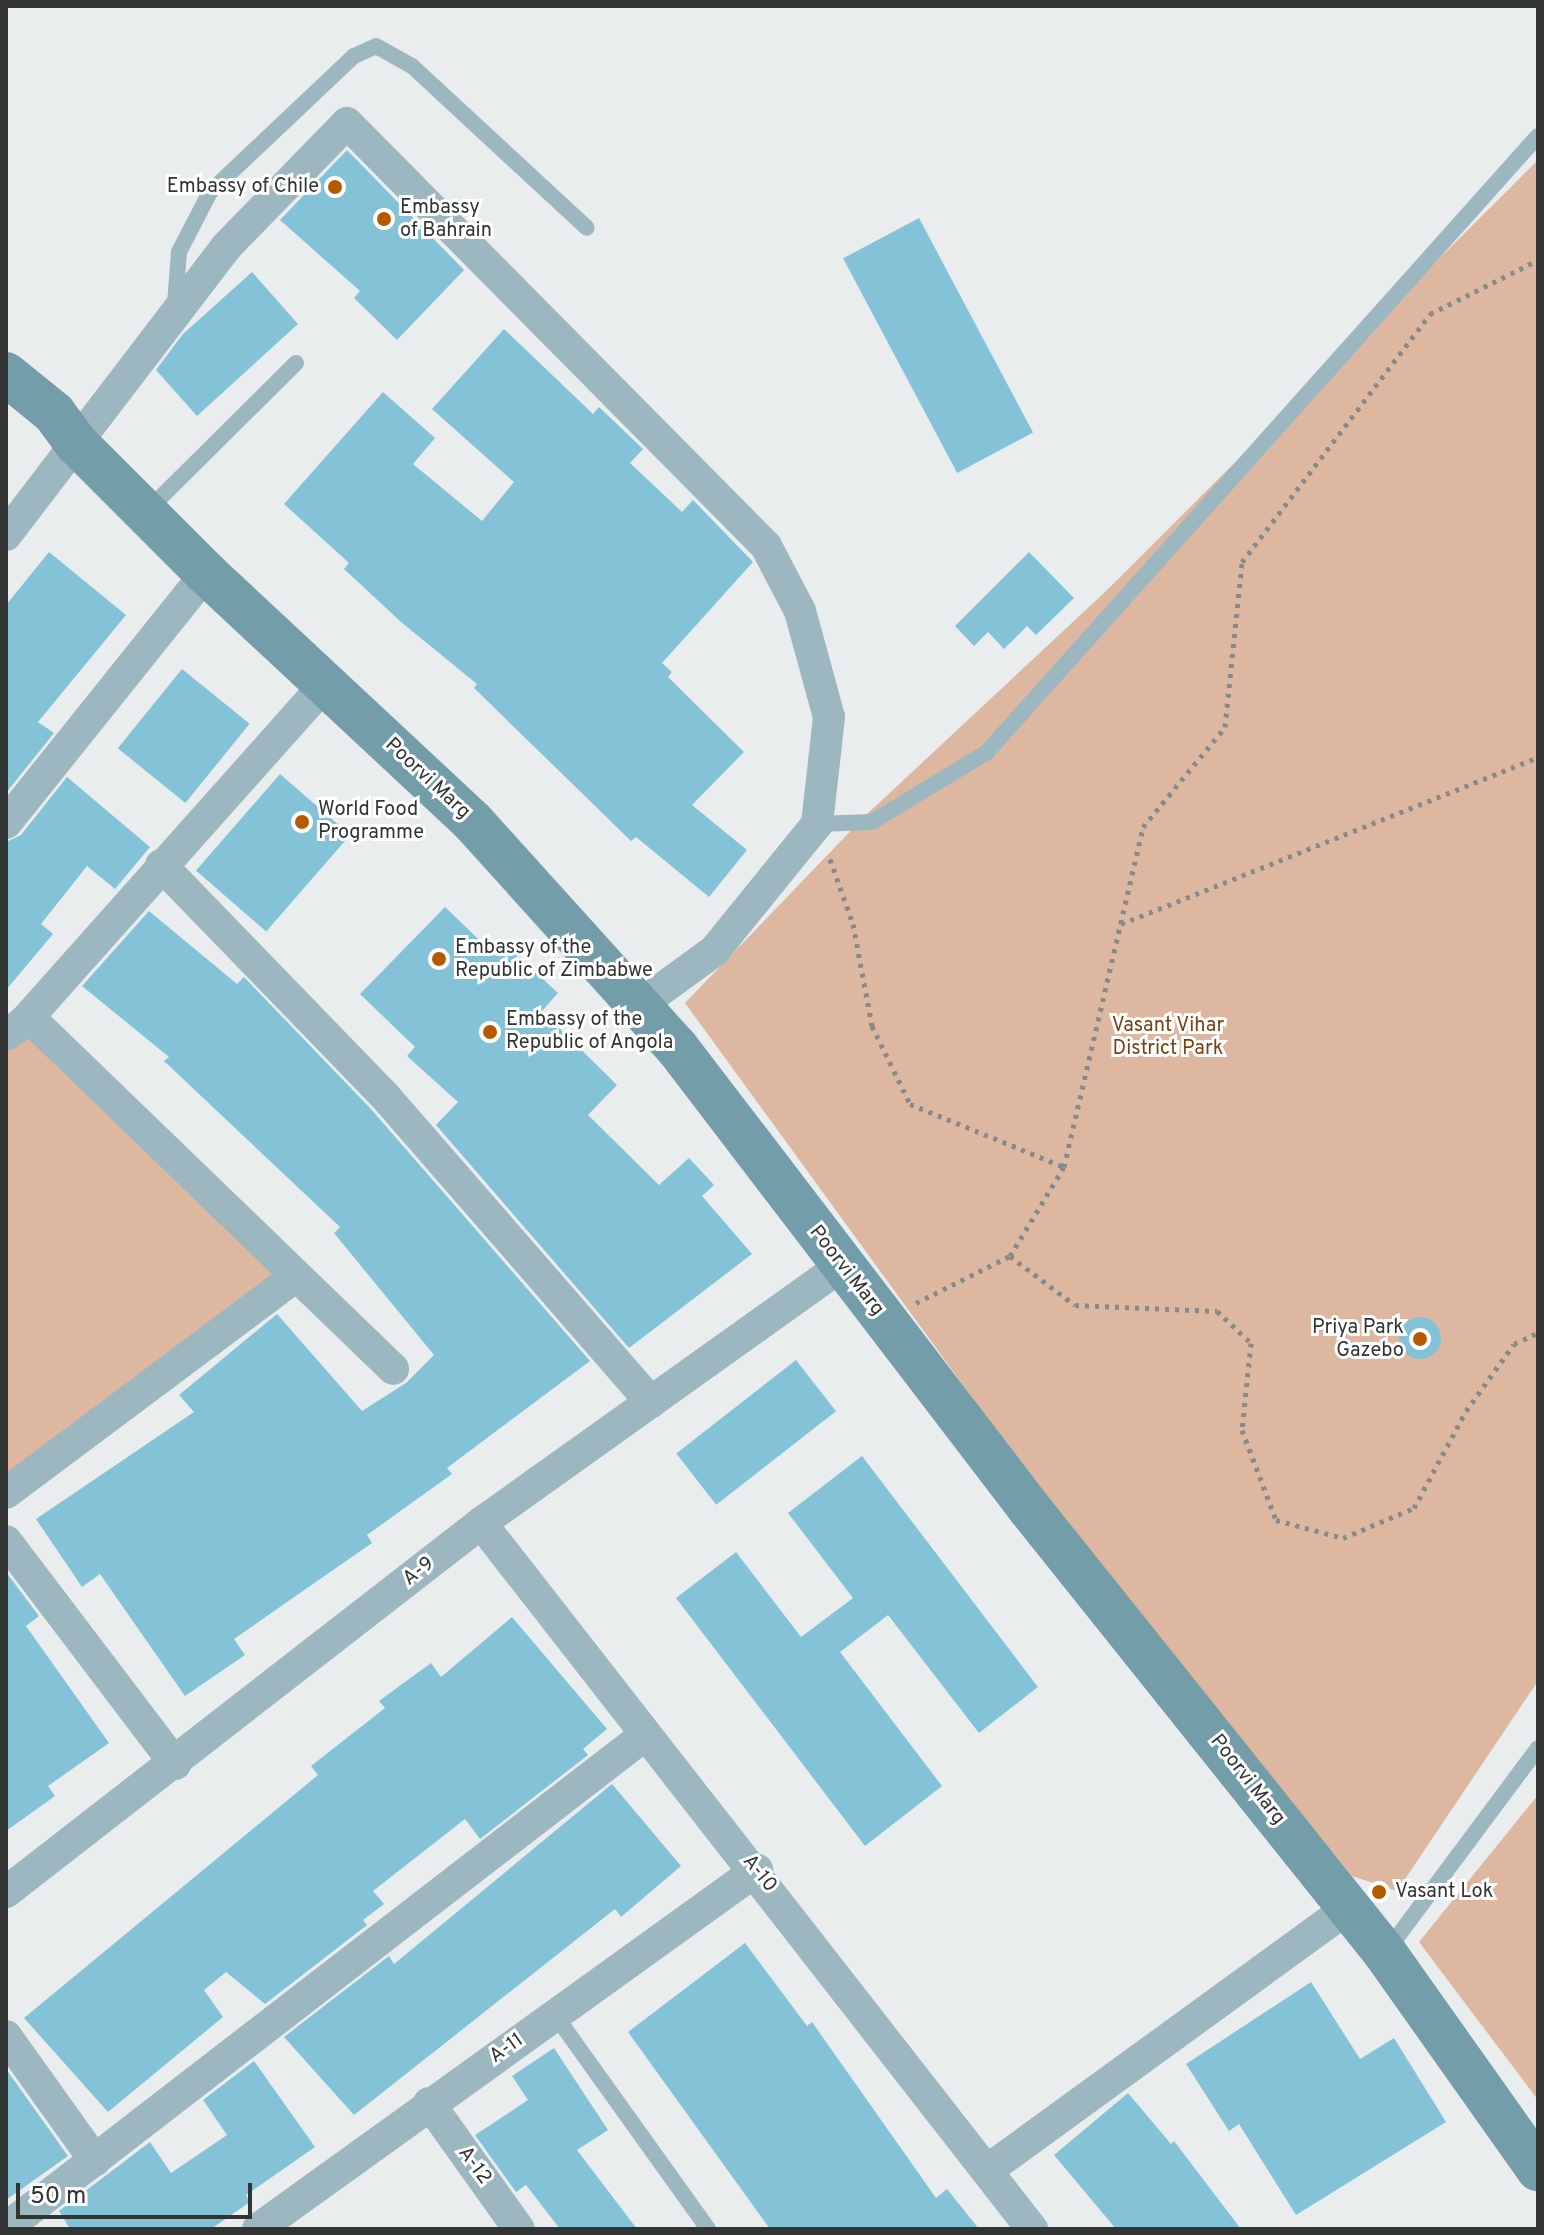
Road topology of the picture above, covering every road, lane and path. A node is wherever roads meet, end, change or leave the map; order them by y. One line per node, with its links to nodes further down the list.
1 (1538, 136): 15 (lane)
2 (587, 228): 4 (lane)
3 (1538, 260): 17 (path)
4 (175, 314): 8 (street); 15 (street)
5 (296, 363): 9 (lane)
6 (6, 374): 8 (main road, Poorvi Marg)
7 (6, 411): 8 (main road, Poorvi Marg)
8 (76, 443): 9 (main road, Poorvi Marg); 10 (street)
9 (147, 511): 11 (main road, Poorvi Marg)
10 (6, 535)
11 (206, 573): 12 (main road, Poorvi Marg); 14 (street)
12 (325, 684): 16 (street); 18 (main road, Poorvi Marg)
13 (1538, 757): 17 (path)
14 (6, 823)
15 (817, 824): 18 (street); 20 (path)
16 (161, 865): 19 (street); 27 (street)
17 (1120, 924): 20 (path)
18 (640, 1005): 22 (main road, Poorvi Marg)
19 (15, 1028): 23 (street)
20 (1064, 1167): 21 (path)
21 (1010, 1256): 24 (path); 25 (path)
22 (841, 1266): 24 (main road, Poorvi Marg); 27 (street, A-9)
23 (296, 1276): 26 (street); 28 (street)
24 (883, 1320): 36 (main road, Poorvi Marg)
25 (1538, 1333)
26 (393, 1369)
27 (651, 1402): 29 (street, A-9)
28 (6, 1493)
29 (481, 1523): 31 (street, A-10); 33 (street, A-9)
30 (6, 1541): 33 (street)
31 (645, 1735): 34 (street, A-10); 41 (street)
32 (1538, 1748): 37 (lane)
33 (175, 1764): 35 (street, A-9)
34 (757, 1870): 38 (street, A-11); 42 (street, A-10)
35 (6, 1892)
36 (1348, 1908): 37 (main road, Poorvi Marg); 42 (street)
37 (1385, 1953): 43 (main road, Poorvi Marg)
38 (555, 2015): 40 (street, A-11); 47 (lane)
39 (6, 2036): 41 (street)
40 (429, 2103): 45 (street, A-11); 46 (street, A-12)
41 (95, 2161): 44 (street)
42 (989, 2169): 48 (street, A-10)
43 (1538, 2169)
44 (6, 2228)
45 (258, 2229)
46 (519, 2229)
47 (708, 2229)
48 (1032, 2229)

